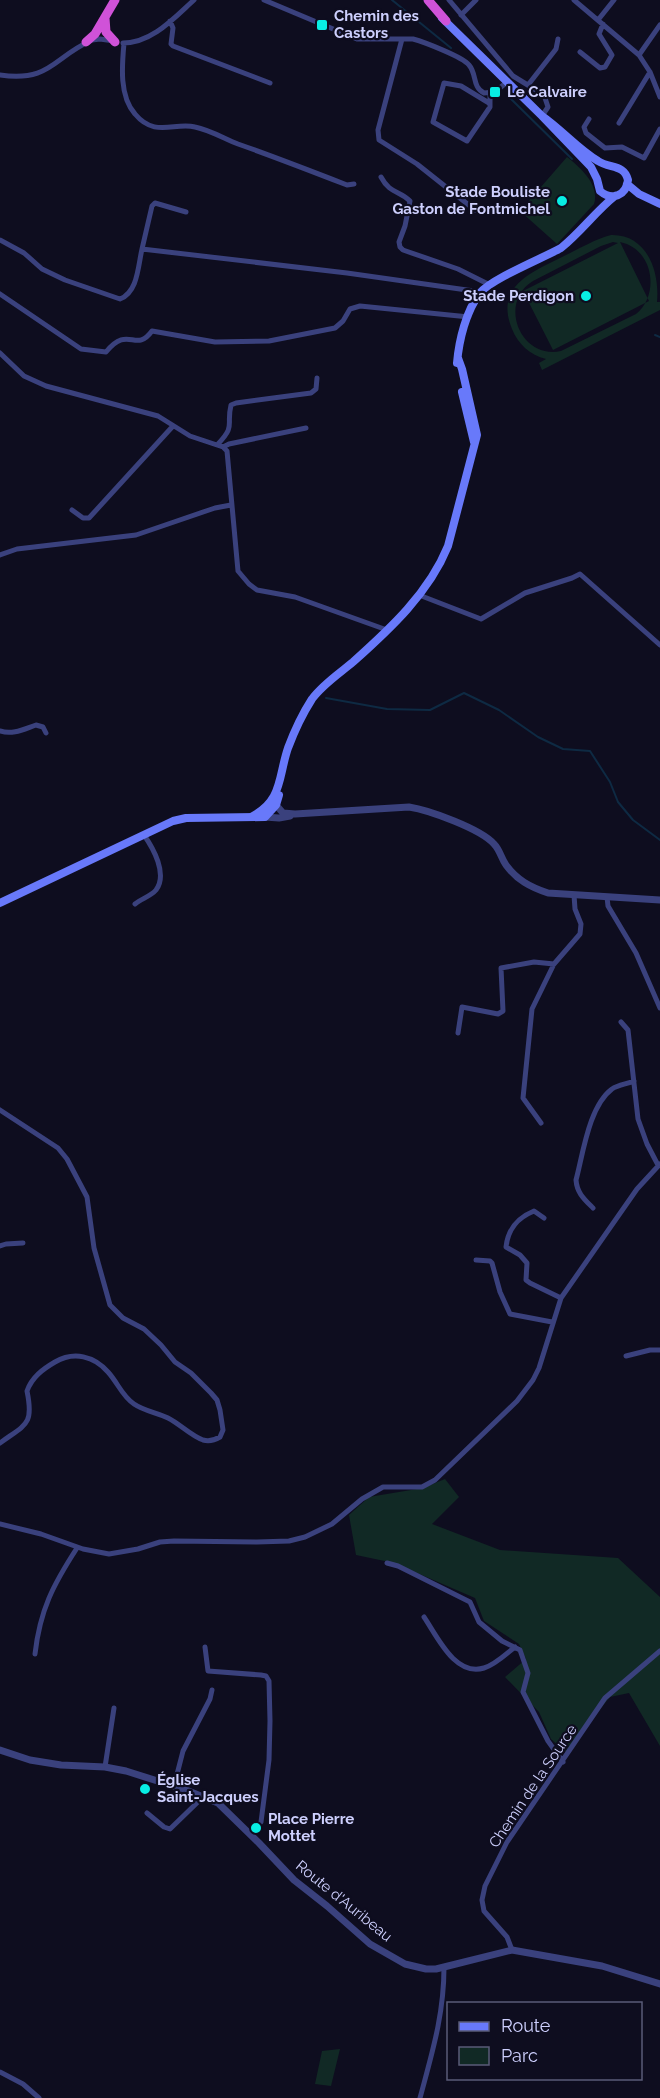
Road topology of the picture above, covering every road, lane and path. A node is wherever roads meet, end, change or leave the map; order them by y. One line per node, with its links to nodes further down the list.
1 (115, 0): 10 (highway)
2 (194, 0): 11 (street)
3 (264, 0): 15 (street)
4 (426, 0): 12 (highway)
5 (449, 0): 9 (street)
6 (476, 0): 9 (street)
7 (574, 0): 13 (street)
8 (614, 0): 13 (street)
9 (461, 15): 25 (street)
10 (105, 18): 17 (highway); 18 (highway)
11 (170, 21): 18 (street); 24 (street)
12 (446, 21): 23 (main road)
13 (601, 22): 19 (street); 20 (street)
14 (660, 25): 20 (street)
15 (402, 39): 26 (street); 43 (street)
16 (558, 39): 25 (street)
17 (86, 42): 18 (street); 22 (street)
18 (120, 42): 36 (street)
19 (580, 52)
20 (639, 55): 21 (street)
21 (650, 72): 27 (street); 31 (street)
22 (0, 75)
23 (507, 82): 26 (street); 29 (main road)
24 (270, 83)
25 (528, 85): 29 (street)
26 (490, 94): 28 (street)
27 (660, 98)
28 (489, 103): 28 (street)
29 (542, 116): 33 (main road); 35 (main road)
30 (589, 119): 32 (street)
31 (619, 123)
32 (660, 129)
33 (608, 166): 35 (main road); 37 (main road)
34 (381, 177): 47 (street)
35 (597, 178): 38 (main road)
36 (354, 184)
37 (627, 184): 39 (main road); 40 (main road)
38 (604, 194): 40 (main road); 42 (main road)
39 (639, 194): 40 (main road); 41 (main road)
40 (618, 195): 42 (main road)
41 (660, 204)
42 (603, 205): 47 (main road)
43 (475, 210)
44 (186, 212): 46 (street)
45 (0, 240): 46 (street)
46 (142, 249): 48 (street)
47 (490, 285): 48 (main road)
48 (481, 292): 50 (main road)
49 (0, 294): 50 (street)
50 (469, 316): 59 (main road)
51 (0, 353): 53 (street)
52 (317, 378): 55 (street)
53 (172, 426): 55 (street); 57 (street)
54 (306, 428): 55 (street)
55 (221, 445): 56 (street)
56 (231, 505): 58 (street); 60 (street)
57 (72, 510)
58 (0, 555)
59 (419, 595): 60 (main road); 61 (street)
60 (387, 630): 64 (main road)
61 (660, 645)
62 (0, 731): 63 (street)
63 (46, 733)
64 (292, 742): 65 (main road); 66 (main road)
65 (276, 805): 66 (main road); 67 (street)
66 (266, 813): 67 (street); 68 (street); 69 (main road)
67 (283, 813): 68 (street)
68 (295, 814): 70 (street)
69 (144, 835): 73 (main road); 74 (street)
70 (574, 895): 71 (street); 75 (street)
71 (607, 897): 72 (street); 76 (street)
72 (660, 900)
73 (0, 903)
74 (135, 904)
75 (554, 964): 78 (street); 81 (street)
76 (660, 1008)
77 (621, 1022): 79 (street)
78 (458, 1033)
79 (634, 1081): 82 (street); 83 (street)
80 (0, 1110): 92 (street)
81 (542, 1123)
82 (659, 1165): 88 (street)
83 (592, 1208)
84 (544, 1218): 88 (street)
85 (23, 1243): 86 (street)
86 (0, 1246)
87 (476, 1260): 89 (street)
88 (561, 1298): 89 (street)
89 (552, 1323): 94 (street)
90 (660, 1350): 91 (street)
91 (626, 1356)
92 (0, 1443)
93 (0, 1524): 94 (street)
94 (77, 1548): 100 (street)
95 (387, 1563): 98 (street)
96 (424, 1617): 98 (street)
97 (205, 1647): 109 (street)
98 (515, 1647): 104 (street)
99 (660, 1651): 104 (street, Chemin de la Source)
100 (34, 1654)
101 (212, 1690): 106 (street)
102 (114, 1708): 105 (street)
103 (0, 1750): 105 (street, Route d'Auribeau)
104 (563, 1762): 110 (street, Chemin de la Source)
105 (105, 1767): 106 (street, Route d'Auribeau)
106 (174, 1786): 107 (street, Route d'Auribeau)
107 (204, 1797): 108 (street); 109 (street, Route d'Auribeau)
108 (147, 1812)
109 (251, 1834): 111 (street, Route d'Auribeau)
110 (512, 1950): 111 (street, Route d'Auribeau); 112 (street, Route d'Auribeau)
111 (444, 1967): 115 (street)
112 (660, 1984)
113 (0, 2072): 114 (street)
114 (39, 2098)
115 (420, 2098)

